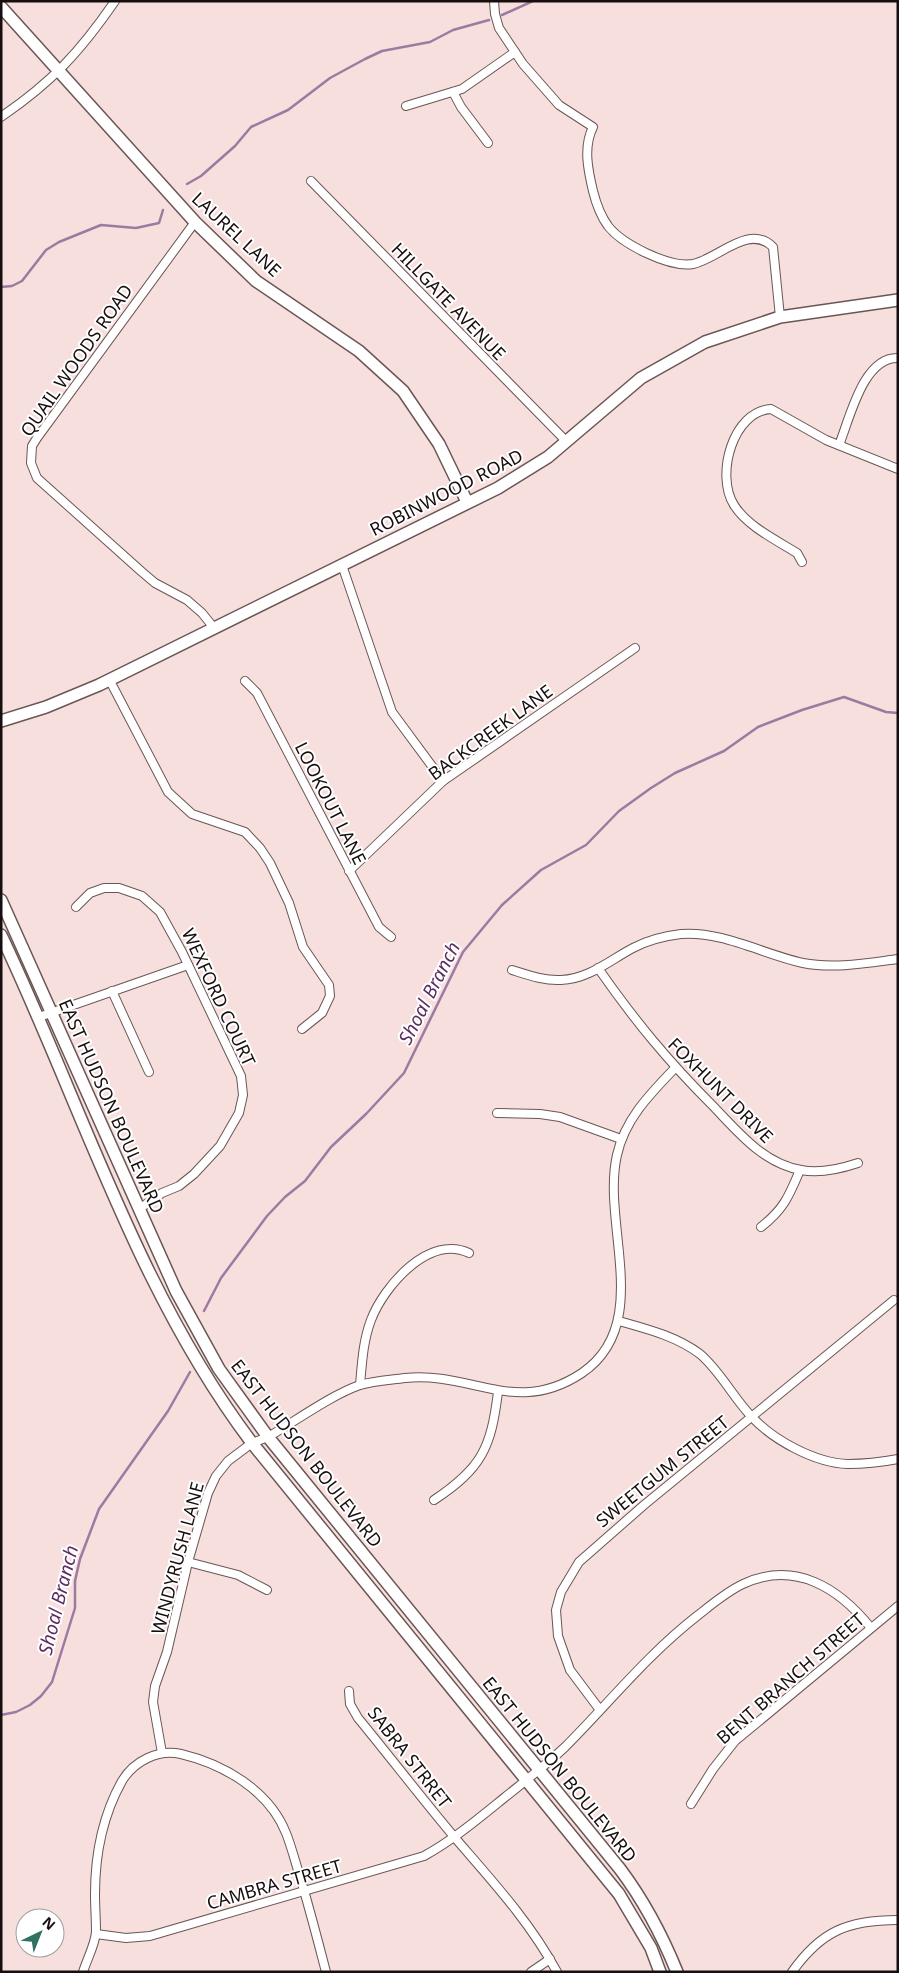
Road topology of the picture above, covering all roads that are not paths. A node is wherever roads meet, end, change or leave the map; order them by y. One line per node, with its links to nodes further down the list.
1 (115, 1): 5 (street)
2 (494, 1): 4 (street)
3 (1, 7): 5 (main road, LAUREL LANE)
4 (515, 52): 6 (street); 13 (street)
5 (59, 72): 8 (street); 11 (main road, LAUREL LANE)
6 (453, 92): 7 (street); 9 (street)
7 (406, 106)
8 (1, 117)
9 (488, 143)
10 (311, 181): 15 (street, HILLGATE AVENUE)
11 (195, 222): 18 (main road, LAUREL LANE); 21 (street, QUAIL WOODS ROAD)
12 (898, 300): 13 (main road, ROBINWOOD ROAD)
13 (780, 317): 15 (main road, ROBINWOOD ROAD)
14 (898, 358): 16 (street)
15 (566, 442): 18 (main road, ROBINWOOD ROAD)
16 (840, 445): 17 (street); 19 (street)
17 (898, 468)
18 (467, 502): 20 (main road, ROBINWOOD ROAD)
19 (802, 562)
20 (342, 565): 21 (main road, ROBINWOOD ROAD); 26 (street)
21 (214, 628): 23 (main road, ROBINWOOD ROAD)
22 (635, 648): 26 (street, BACKCREEK LANE)
23 (109, 679): 25 (main road, ROBINWOOD ROAD); 39 (street)
24 (244, 681): 27 (street, LOOKOUT LANE)
25 (1, 722)
26 (443, 781): 27 (street, BACKCREEK LANE)
27 (349, 872): 31 (street, LOOKOUT LANE)
28 (1, 900): 37 (main road, EAST HUDSON BOULEVARD)
29 (76, 907): 33 (street, WEXFORD COURT)
30 (1, 935): 38 (main road, EAST HUDSON BOULEVARD)
31 (392, 937)
32 (898, 958): 34 (street)
33 (188, 964): 36 (street); 46 (street, WEXFORD COURT)
34 (598, 968): 35 (street); 40 (street, FOXHUNT DRIVE)
35 (512, 970)
36 (112, 991): 37 (street); 41 (street)
37 (51, 1012): 38 (street); 46 (main road, EAST HUDSON BOULEVARD)
38 (39, 1017): 47 (main road, EAST HUDSON BOULEVARD)
39 (302, 1029)
40 (675, 1068): 43 (street, WINDYRUSH LANE); 45 (street, FOXHUNT DRIVE)
41 (149, 1072)
42 (497, 1113): 43 (street)
43 (621, 1139): 51 (street, WINDYRUSH LANE)
44 (858, 1163): 45 (street, FOXHUNT DRIVE)
45 (800, 1170): 48 (street)
46 (139, 1209): 47 (main road); 55 (main road, EAST HUDSON BOULEVARD)
47 (122, 1212): 56 (main road, EAST HUDSON BOULEVARD)
48 (762, 1227)
49 (469, 1253): 52 (street)
50 (894, 1300): 54 (street, SWEETGUM STREET)
51 (619, 1321): 53 (street, WINDYRUSH LANE); 54 (street)
52 (360, 1385): 53 (street, WINDYRUSH LANE); 55 (street, WINDYRUSH LANE)
53 (498, 1392): 58 (street)
54 (752, 1417): 57 (street); 64 (street, SWEETGUM STREET)
55 (268, 1437): 56 (street, WINDYRUSH LANE); 66 (main road, EAST HUDSON BOULEVARD)
56 (252, 1443): 59 (street, WINDYRUSH LANE); 67 (main road, EAST HUDSON BOULEVARD)
57 (898, 1459)
58 (434, 1500)
59 (188, 1562): 60 (street); 65 (street, WINDYRUSH LANE)
60 (267, 1590)
61 (898, 1606): 62 (street, BENT BRANCH STREET)
62 (871, 1628): 64 (street, CAMBRA STREET); 68 (street, BENT BRANCH STREET)
63 (349, 1691): 69 (street, SABRA STRRET)
64 (600, 1710): 66 (street, CAMBRA STREET)
65 (162, 1753): 70 (street); 72 (street)
66 (539, 1770): 67 (street, CAMBRA STREET); 79 (main road, EAST HUDSON BOULEVARD)
67 (527, 1779): 69 (street, CAMBRA STREET); 78 (main road, EAST HUDSON BOULEVARD)
68 (690, 1804)
69 (455, 1838): 70 (street, CAMBRA STREET); 73 (street, SABRA STRRET)
70 (304, 1891): 72 (street, CAMBRA STREET); 75 (street)
71 (898, 1920): 80 (street)
72 (96, 1934): 74 (street)
73 (550, 1959): 76 (street); 77 (street, SABRA STRRET)
74 (83, 1972)
75 (326, 1972)
76 (531, 1972)
77 (557, 1972)
78 (660, 1972)
79 (677, 1972)
80 (792, 1972)

